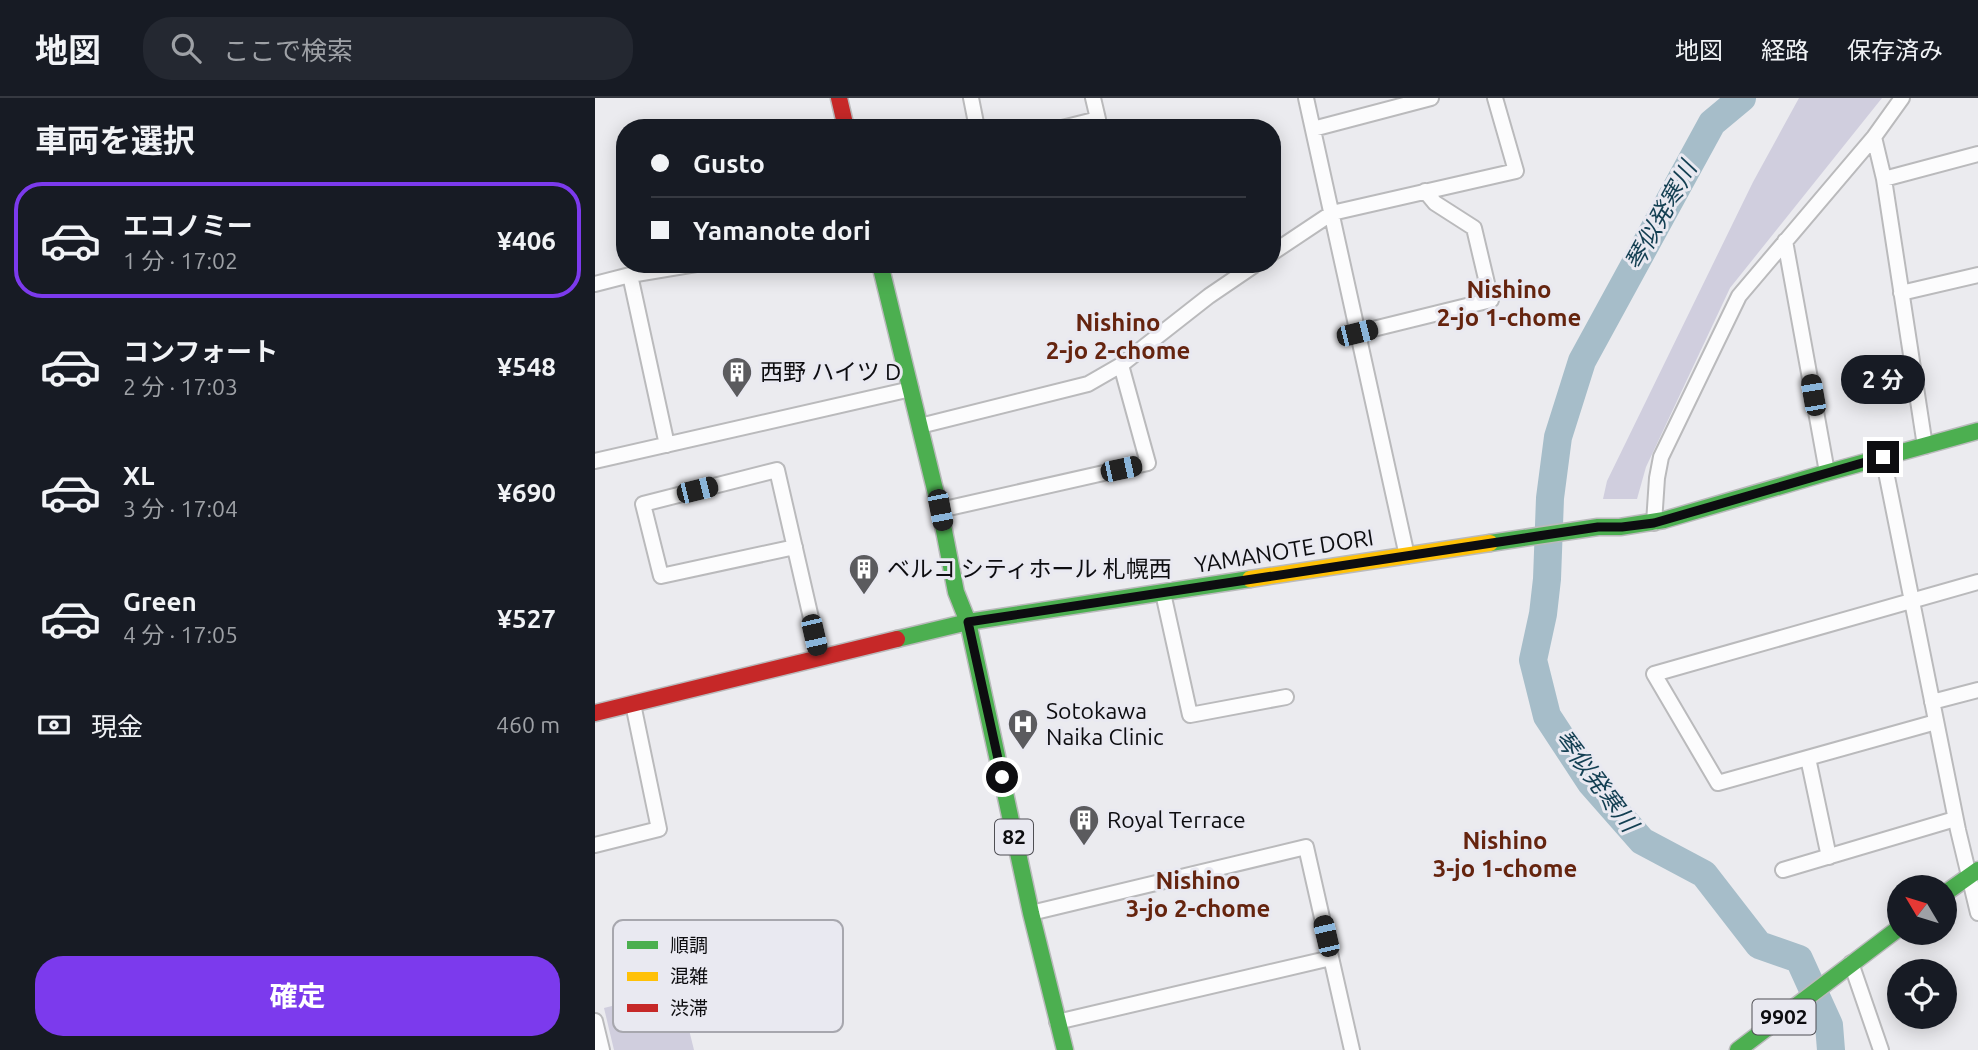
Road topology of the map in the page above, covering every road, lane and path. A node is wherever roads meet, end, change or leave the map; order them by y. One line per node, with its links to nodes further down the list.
1 (839, 98): 8 (main road)
2 (971, 98): 9 (street)
3 (1093, 98): 10 (street)
4 (1305, 98): 11 (street)
5 (1431, 98): 11 (street)
6 (1496, 98): 15 (street)
7 (1902, 98): 12 (street)
8 (844, 119)
9 (975, 119)
10 (1098, 119)
11 (1313, 129): 16 (street)
12 (1874, 137): 14 (street); 17 (street)
13 (1978, 154): 14 (street)
14 (1884, 179): 25 (street)
15 (1425, 191): 16 (street); 26 (street)
16 (1332, 213): 18 (street); 26 (street)
17 (1785, 240): 35 (street); 37 (street)
18 (1281, 247)
19 (642, 273): 22 (street)
20 (882, 273): 28 (main road)
21 (1243, 273): 27 (street)
22 (630, 275): 24 (street); 31 (street)
23 (1978, 275): 25 (street)
24 (595, 284)
25 (1901, 293): 32 (street)
26 (1357, 333): 39 (street)
27 (1121, 365): 29 (street); 36 (street)
28 (911, 389): 29 (main road); 31 (street)
29 (920, 426): 36 (main road)
30 (1978, 431): 32 (main road, YAMANOTE DORI)
31 (667, 445): 34 (street)
32 (1925, 446): 33 (main road, YAMANOTE DORI)
33 (1883, 457): 35 (main road, YAMANOTE DORI); 42 (street)
34 (595, 461)
35 (1826, 472): 37 (main road, YAMANOTE DORI)
36 (940, 510): 43 (main road)
37 (1654, 523): 39 (main road, YAMANOTE DORI)
38 (795, 547): 38 (street); 44 (street)
39 (1407, 556): 41 (main road, YAMANOTE DORI)
40 (1978, 582): 42 (street)
41 (1163, 593): 43 (main road, YAMANOTE DORI); 46 (street)
42 (1912, 600): 47 (street); 51 (street)
43 (968, 622): 44 (main road, YAMANOTE DORI); 59 (main road, 82)
44 (820, 657): 48 (main road, YAMANOTE DORI)
45 (1978, 690): 47 (street)
46 (1286, 697)
47 (1932, 702): 50 (street)
48 (633, 704): 49 (main road, YAMANOTE DORI); 53 (street)
49 (595, 713)
50 (1936, 722): 51 (street); 52 (street)
51 (1808, 758): 54 (street)
52 (1955, 819): 54 (street); 56 (street)
53 (595, 845)
54 (1829, 857): 55 (street)
55 (1783, 870)
56 (1974, 873): 57 (main road); 58 (street)
57 (1957, 885)
58 (1978, 913)
59 (1031, 914): 61 (street); 64 (main road, 82)
60 (1887, 937): 62 (main road, 9902)
61 (1331, 958): 64 (street); 67 (street)
62 (1851, 963): 68 (main road, 9902); 69 (street)
63 (595, 1021): 65 (street)
64 (1057, 1022): 66 (main road, 82)
65 (602, 1050)
66 (1065, 1050)
67 (1352, 1050)
68 (1738, 1050)
69 (1881, 1050)

